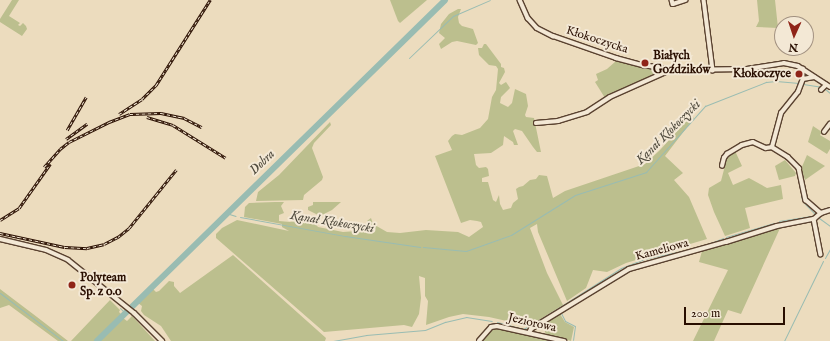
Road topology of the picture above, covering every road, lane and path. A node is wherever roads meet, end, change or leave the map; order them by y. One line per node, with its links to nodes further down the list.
1 (520, 0): 5 (street, Kłokoczycka)
2 (672, 0): 3 (street)
3 (685, 0)
4 (704, 0): 7 (street)
5 (667, 69): 7 (street, Kłokoczycka); 13 (street)
6 (803, 69): 7 (street, Kłokoczycka); 8 (street, Kłokoczycka); 9 (street)
7 (713, 70)
8 (814, 77): 9 (street); 10 (street, Kłokoczycka)
9 (802, 82): 16 (street)
10 (826, 84): 11 (street, Kłokoczycka); 12 (street)
11 (830, 87)
12 (821, 90)
13 (536, 123)
14 (830, 124): 15 (street)
15 (824, 132)
16 (772, 147): 17 (street); 19 (street)
17 (722, 166)
18 (830, 210): 19 (street)
19 (821, 214): 20 (street)
20 (814, 219): 22 (street); 23 (street, Kameliowa)
21 (0, 239): 24 (street)
22 (821, 254)
23 (530, 333): 25 (street, Jeziorowa); 26 (street, Jeziorowa)
24 (162, 341)
25 (478, 341)
26 (564, 341)

